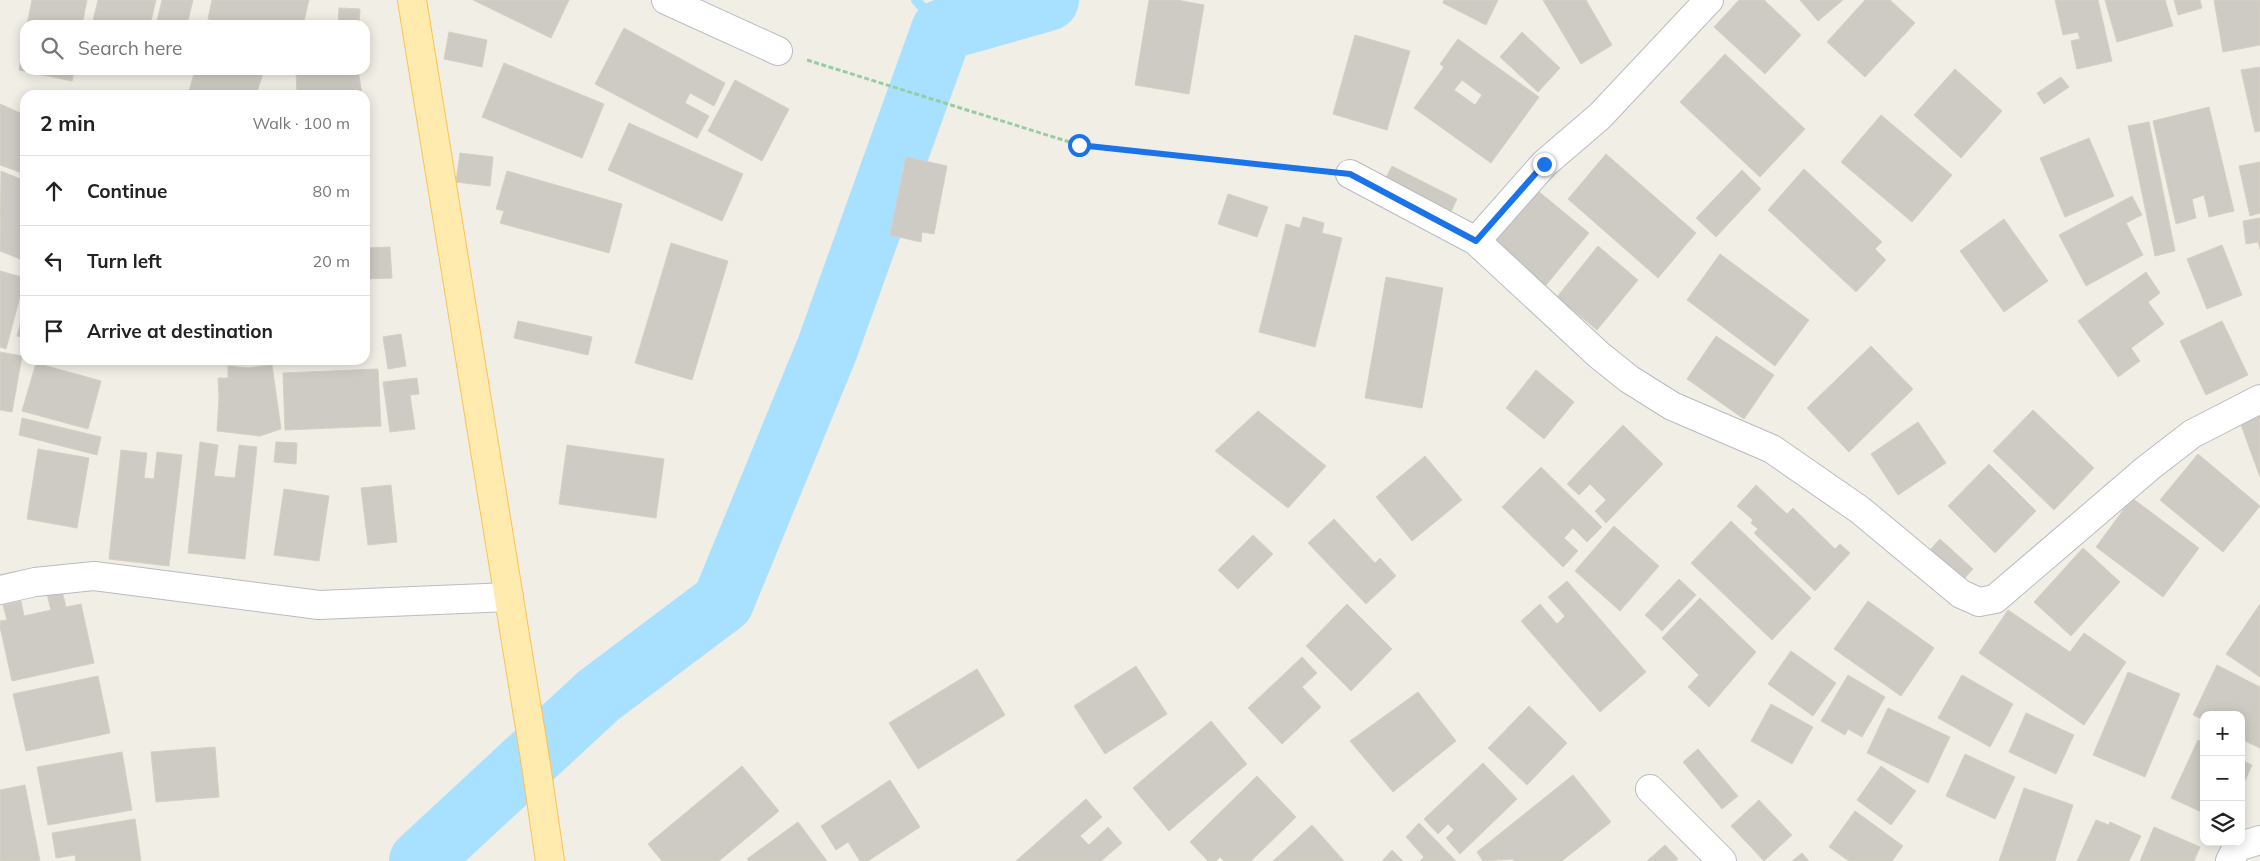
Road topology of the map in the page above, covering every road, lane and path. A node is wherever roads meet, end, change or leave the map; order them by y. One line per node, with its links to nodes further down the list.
1 (412, 0): 9 (main road)
2 (666, 0): 4 (street)
3 (1709, 0): 6 (street)
4 (778, 51): 5 (path)
5 (1350, 174): 6 (street)
6 (1476, 241): 7 (street)
7 (2260, 399)
8 (0, 590): 9 (street)
9 (509, 597): 12 (main road)
10 (1650, 789): 13 (street)
11 (2260, 840): 14 (street)
12 (550, 861)
13 (1722, 861)
14 (2230, 861)

